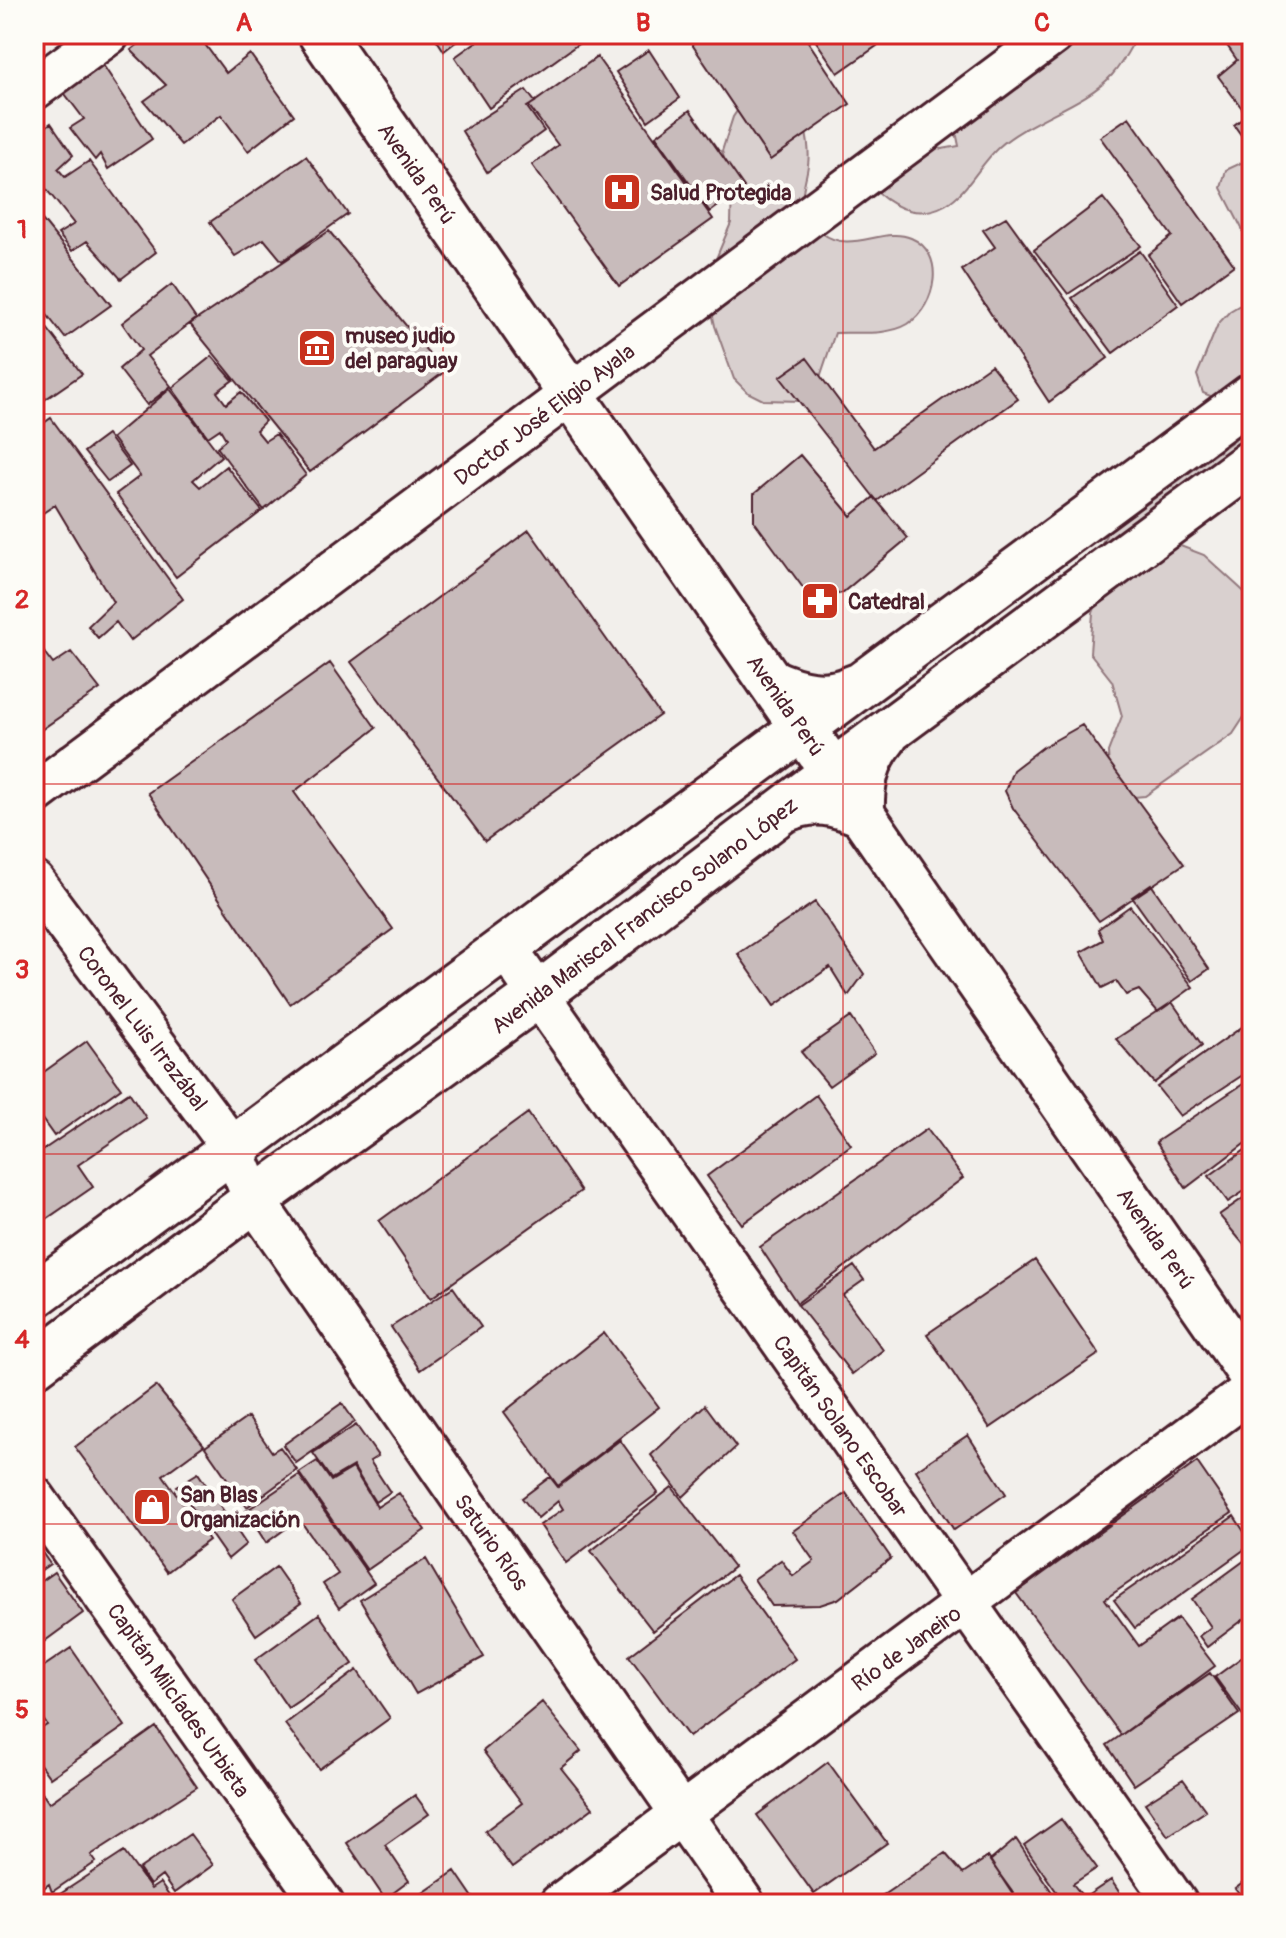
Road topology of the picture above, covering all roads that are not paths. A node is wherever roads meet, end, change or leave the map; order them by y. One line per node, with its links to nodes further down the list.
1 (109, 34): 4 (street)
2 (321, 34): 5 (main road, Avenida Perú)
3 (1054, 34): 5 (street, Doctor José Eligio Ayala)
4 (34, 89)
5 (571, 394): 9 (main road, Avenida Perú); 15 (street, Doctor José Eligio Ayala)
6 (1252, 396): 7 (main road, Avenida Mariscal Francisco Solano López)
7 (1196, 437): 10 (main road, Avenida Mariscal Francisco Solano López); 14 (main road)
8 (1252, 462): 12 (main road, Avenida Mariscal Francisco Solano López)
9 (770, 681): 10 (main road); 11 (main road, Avenida Perú); 13 (main road)
10 (864, 683): 11 (main road, Avenida Mariscal Francisco Solano López)
11 (802, 728): 13 (main road, Avenida Mariscal Francisco Solano López); 14 (main road, Avenida Perú); 19 (main road)
12 (892, 730): 14 (main road, Avenida Mariscal Francisco Solano López); 17 (main road)
13 (749, 767): 19 (main road, Avenida Mariscal Francisco Solano López)
14 (831, 769): 16 (main road, Avenida Mariscal Francisco Solano López); 17 (main road, Avenida Perú)
15 (34, 794)
16 (786, 809): 17 (main road); 19 (main road, Avenida Mariscal Francisco Solano López)
17 (862, 814): 24 (main road, Avenida Perú)
18 (34, 882): 20 (street, Coronel Luis Irrazábal)
19 (522, 972): 20 (main road, Avenida Mariscal Francisco Solano López); 20 (main road, Avenida Mariscal Francisco Solano López); 27 (street, Capitán Solano Escobar)
20 (244, 1176): 21 (main road, Avenida Mariscal Francisco Solano López); 22 (main road); 23 (main road, Avenida Mariscal Francisco Solano López); 28 (street, Saturio Ríos)
21 (34, 1296)
22 (34, 1333)
23 (34, 1365)
24 (1252, 1376)
25 (1252, 1390): 27 (street, Río de Janeiro)
26 (34, 1497): 29 (street, Capitán Milcíades Urbieta)
27 (966, 1604): 28 (street, Río de Janeiro); 32 (street, Capitán Solano Escobar)
28 (681, 1814): 30 (street, Río de Janeiro); 31 (street, Saturio Ríos)
29 (323, 1904)
30 (560, 1904)
31 (744, 1904)
32 (1177, 1904)

